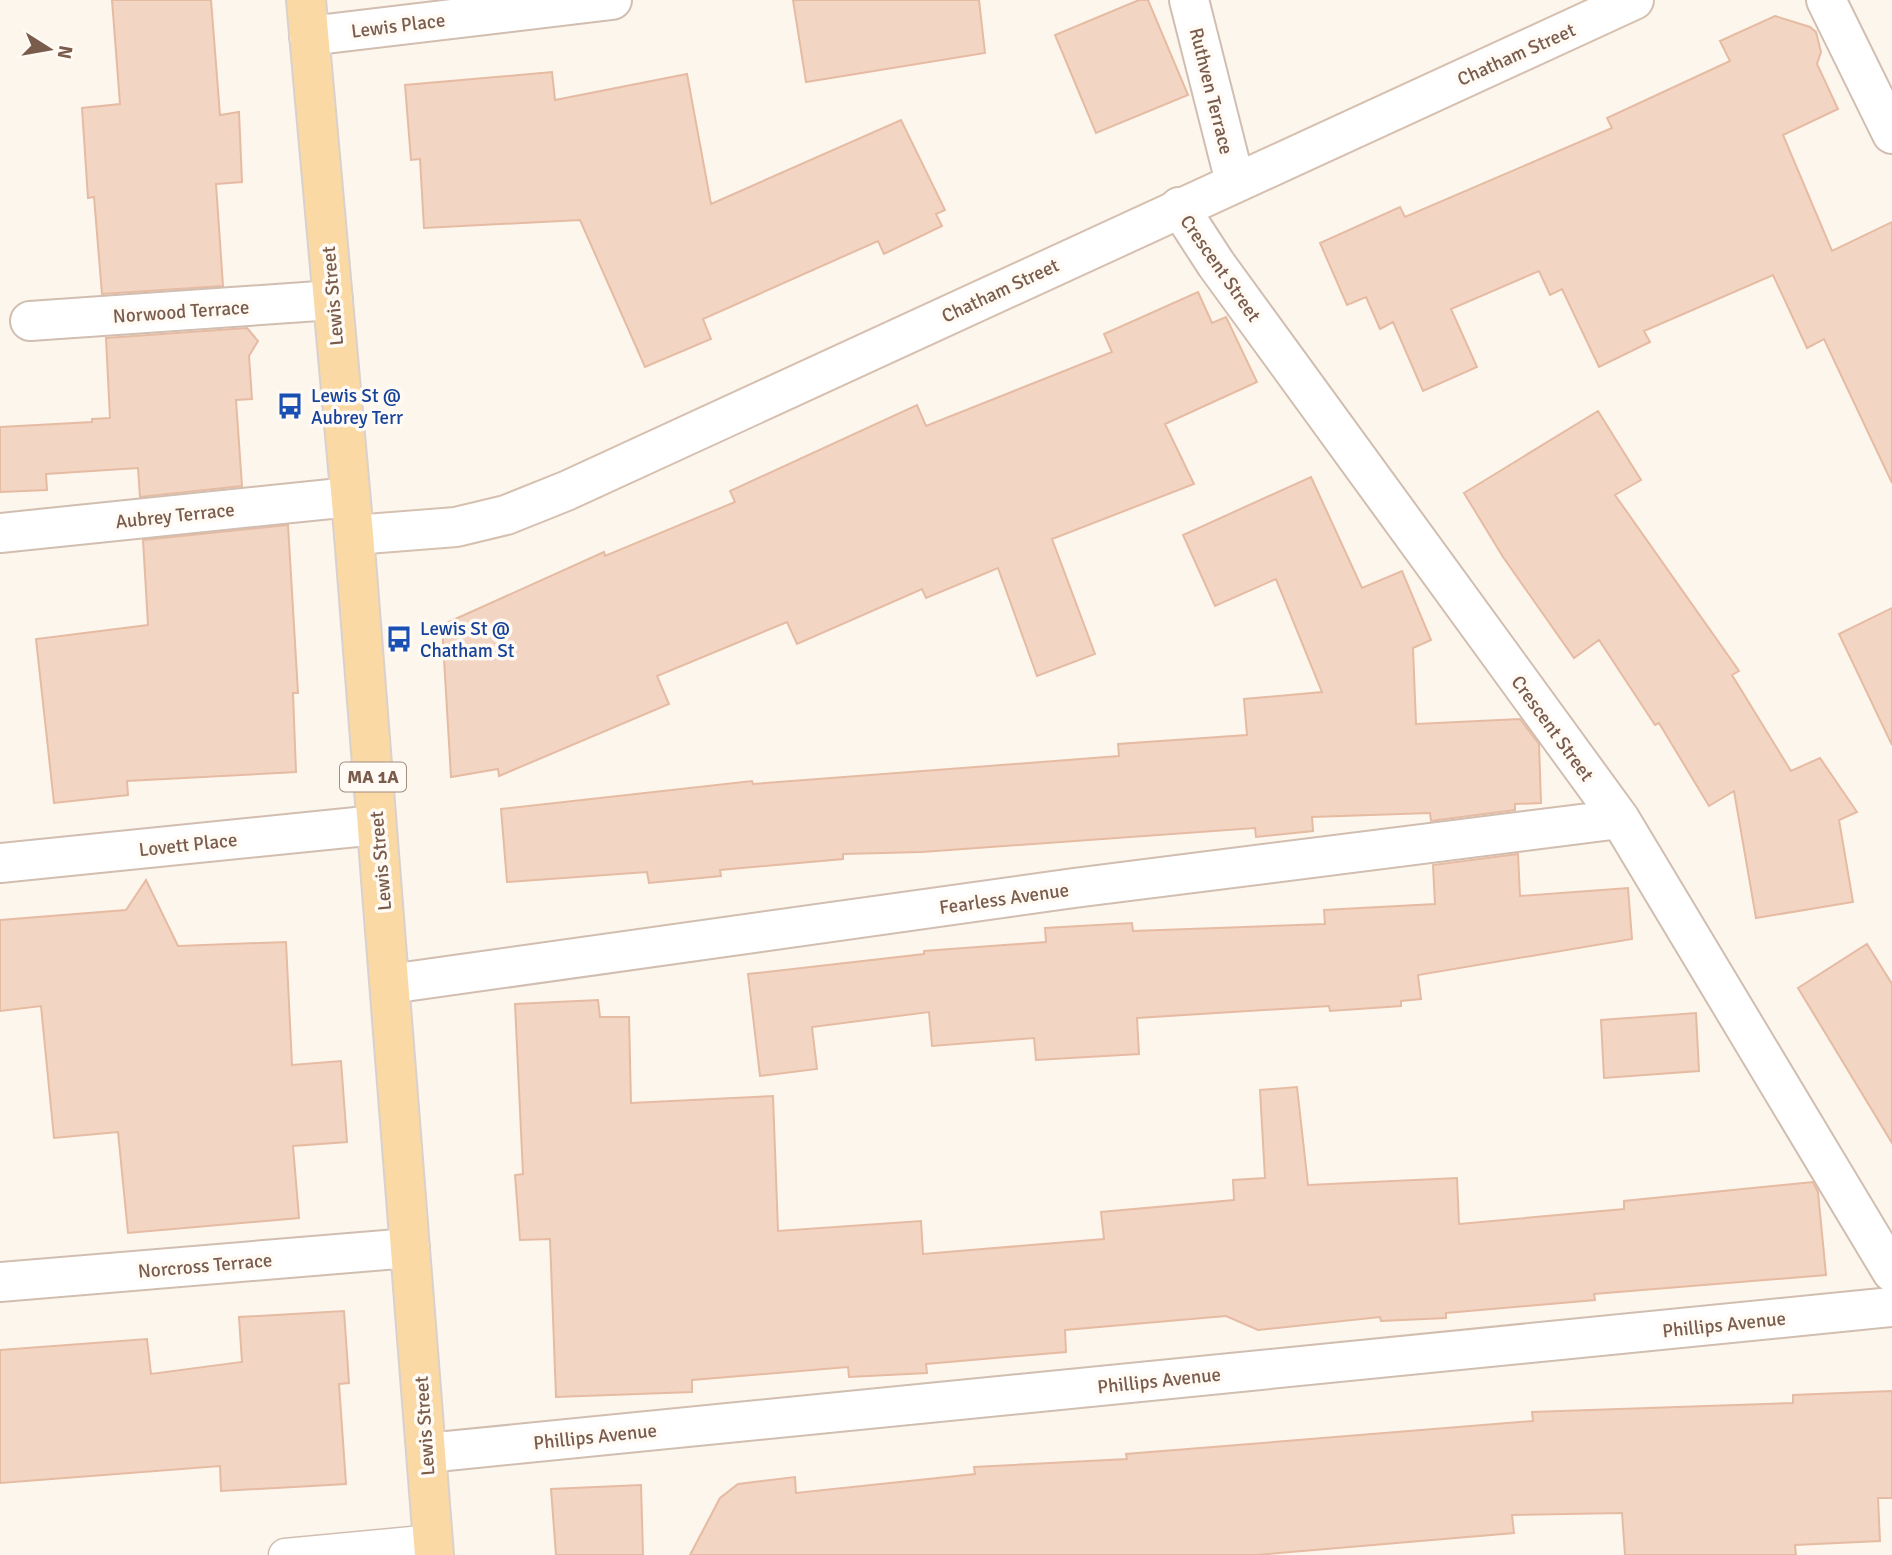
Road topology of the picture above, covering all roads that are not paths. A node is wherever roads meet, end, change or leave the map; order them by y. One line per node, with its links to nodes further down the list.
1 (612, 0): 5 (street, Lewis Place)
2 (1189, 0): 7 (street, Ruthven Terrace)
3 (1634, 0): 7 (street, Chatham Street)
4 (1826, 0): 6 (street)
5 (308, 18): 9 (main road, Lewis Street / MA 1A)
6 (1892, 134)
7 (1235, 182): 8 (street, Chatham Street)
8 (1179, 207): 13 (street, Chatham Street); 14 (street, Crescent Street)
9 (333, 300): 10 (street, Norwood Terrace); 11 (main road, Lewis Street / MA 1A)
10 (30, 321)
11 (351, 497): 12 (street, Aubrey Terrace); 13 (main road, Lewis Street / MA 1A)
12 (0, 533)
13 (354, 535): 15 (main road, Lewis Street / MA 1A)
14 (1620, 819): 17 (street, Fearless Avenue); 19 (street, Crescent Street)
15 (376, 825): 16 (street, Lovett Place); 17 (main road, Lewis Street / MA 1A)
16 (0, 863)
17 (390, 984): 18 (main road, Lewis Street / MA 1A)
18 (410, 1248): 20 (street, Norcross Terrace); 22 (main road, Lewis Street / MA 1A)
19 (1892, 1272)
20 (0, 1282)
21 (1892, 1307): 22 (street, Phillips Avenue)
22 (427, 1452): 23 (main road, Lewis Street / MA 1A)
23 (434, 1548): 24 (lane)
24 (285, 1555)

